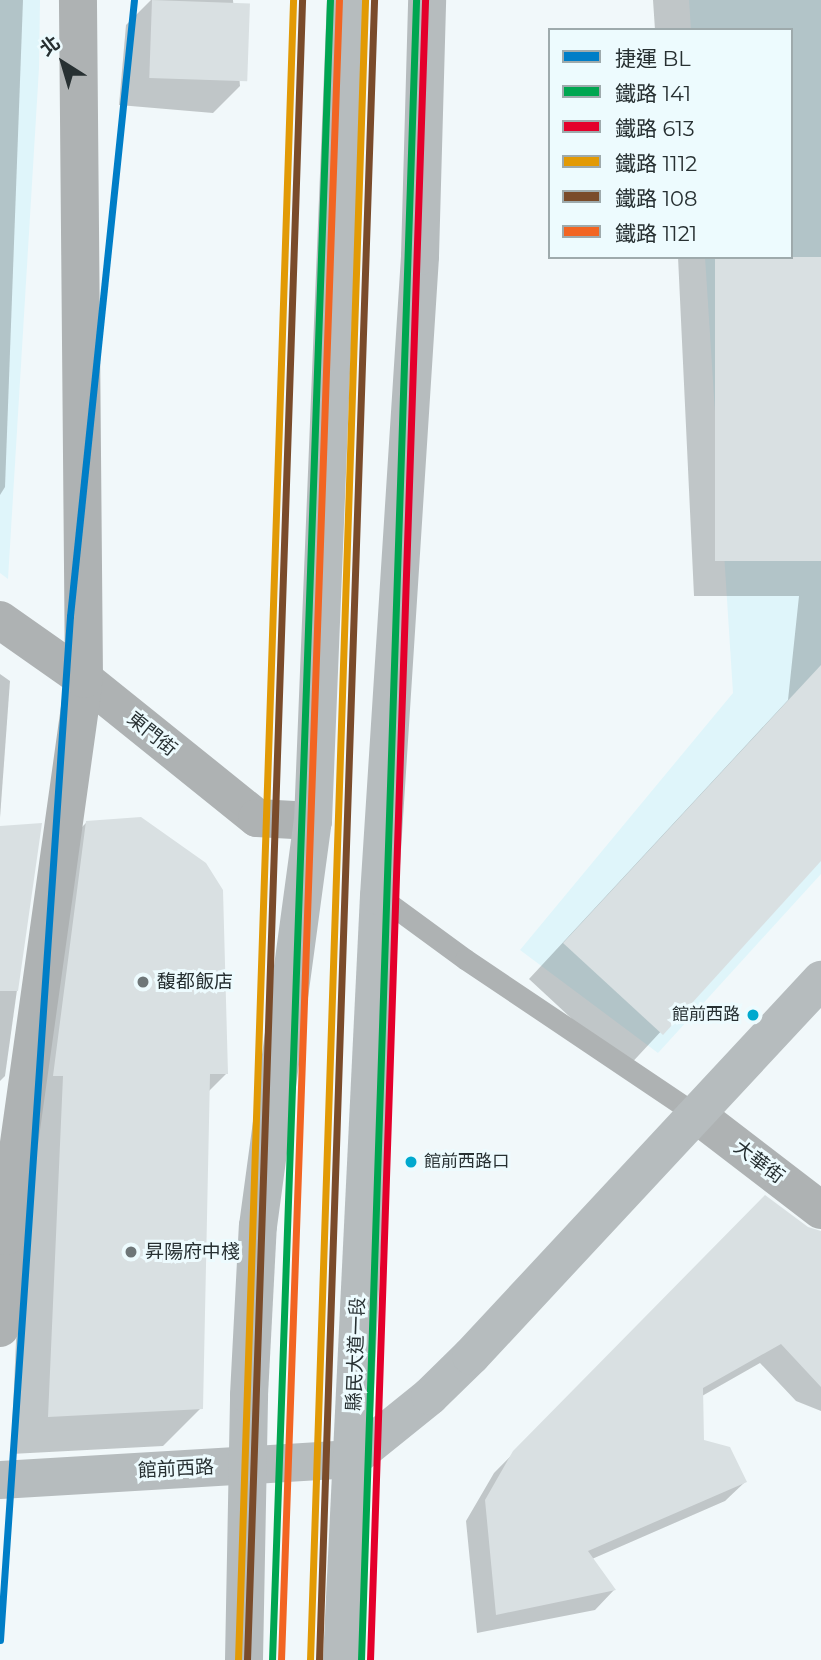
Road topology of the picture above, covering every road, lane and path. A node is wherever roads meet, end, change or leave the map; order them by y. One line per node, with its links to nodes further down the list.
1 (78, 0): 5 (street)
2 (346, 0): 6 (main road)
3 (427, 0): 7 (main road, 縣民大道一段)
4 (0, 620): 5 (street, 東門街)
5 (84, 679): 6 (street, 東門街); 11 (street)
6 (313, 821): 14 (main road)
7 (379, 896): 9 (lane); 13 (main road, 縣民大道一段)
8 (821, 980): 9 (main road)
9 (697, 1115): 10 (street, 大華街); 13 (main road)
10 (821, 1210)
11 (3, 1236): 12 (street)
12 (0, 1328)
13 (352, 1458): 14 (main road, 館前西路); 17 (main road, 縣民大道一段)
14 (249, 1467): 15 (main road, 館前西路); 16 (main road)
15 (0, 1480)
16 (244, 1660)
17 (342, 1660)

